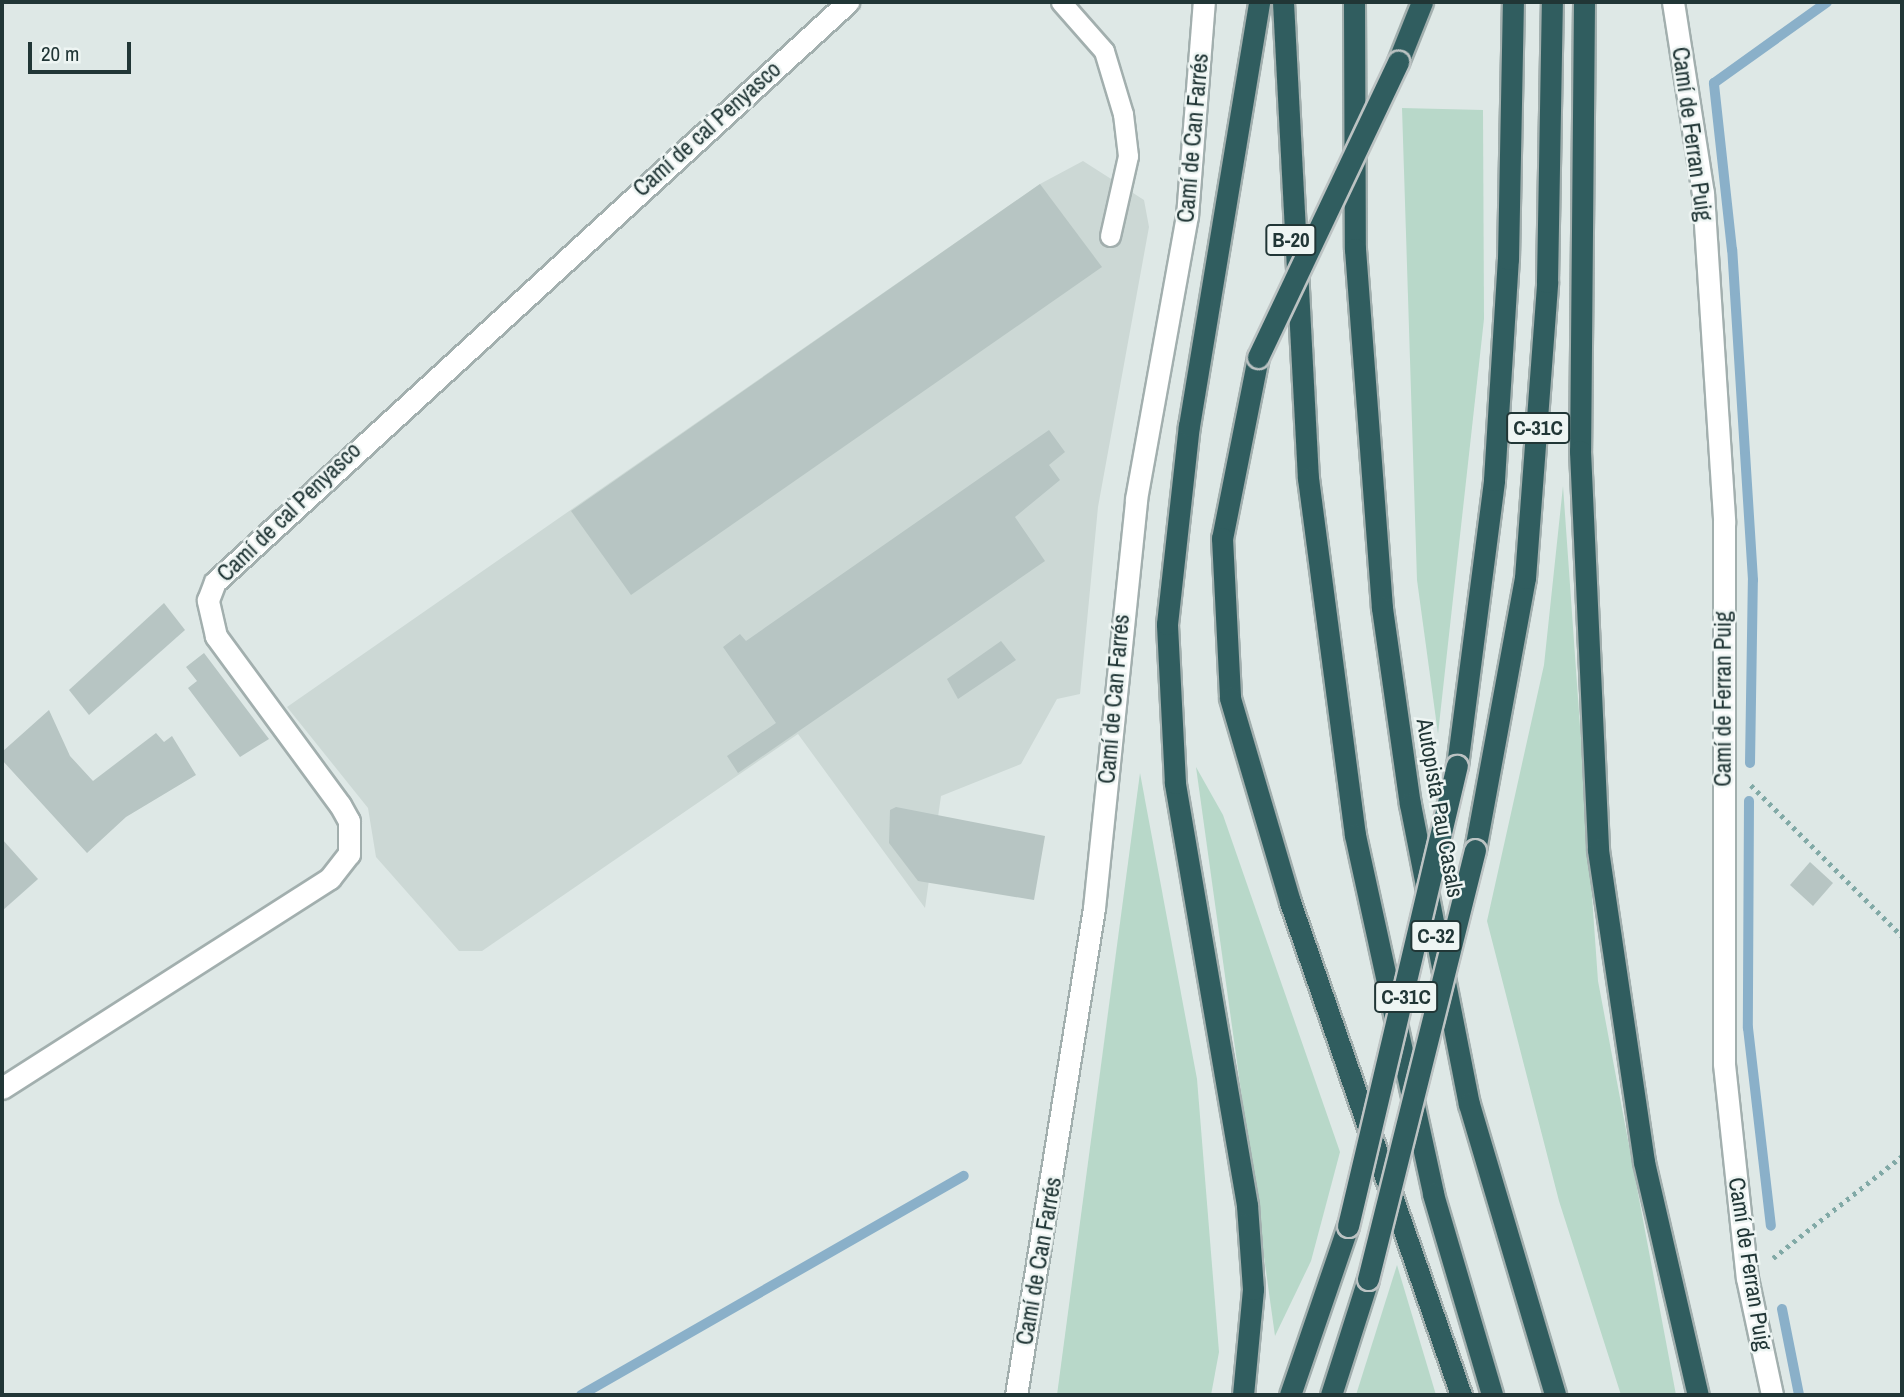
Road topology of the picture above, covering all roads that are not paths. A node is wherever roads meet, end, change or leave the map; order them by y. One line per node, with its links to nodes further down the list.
1 (848, 2): 14 (street, Camí de cal Penyasco)
2 (1060, 2): 12 (lane)
3 (1204, 2): 15 (street, Camí de Can Farrés)
4 (1259, 2): 16 (highway)
5 (1283, 2): 13 (highway, B-20)
6 (1354, 2): 21 (highway, Autopista Pau Casals / C-32)
7 (1422, 2): 19 (highway, bridge)
8 (1513, 2): 17 (highway, C-31C, bridge)
9 (1552, 2): 18 (highway, C-31C, bridge)
10 (1584, 2): 22 (highway)
11 (1673, 2): 23 (street, Camí de Ferran Puig)
12 (1110, 236)
13 (1308, 478): 20 (highway, C-32)
14 (2, 1088)
15 (1016, 1395)
16 (1243, 1395)
17 (1290, 1395)
18 (1331, 1395)
19 (1461, 1395)
20 (1492, 1395)
21 (1555, 1395)
22 (1698, 1395)
23 (1772, 1395)

